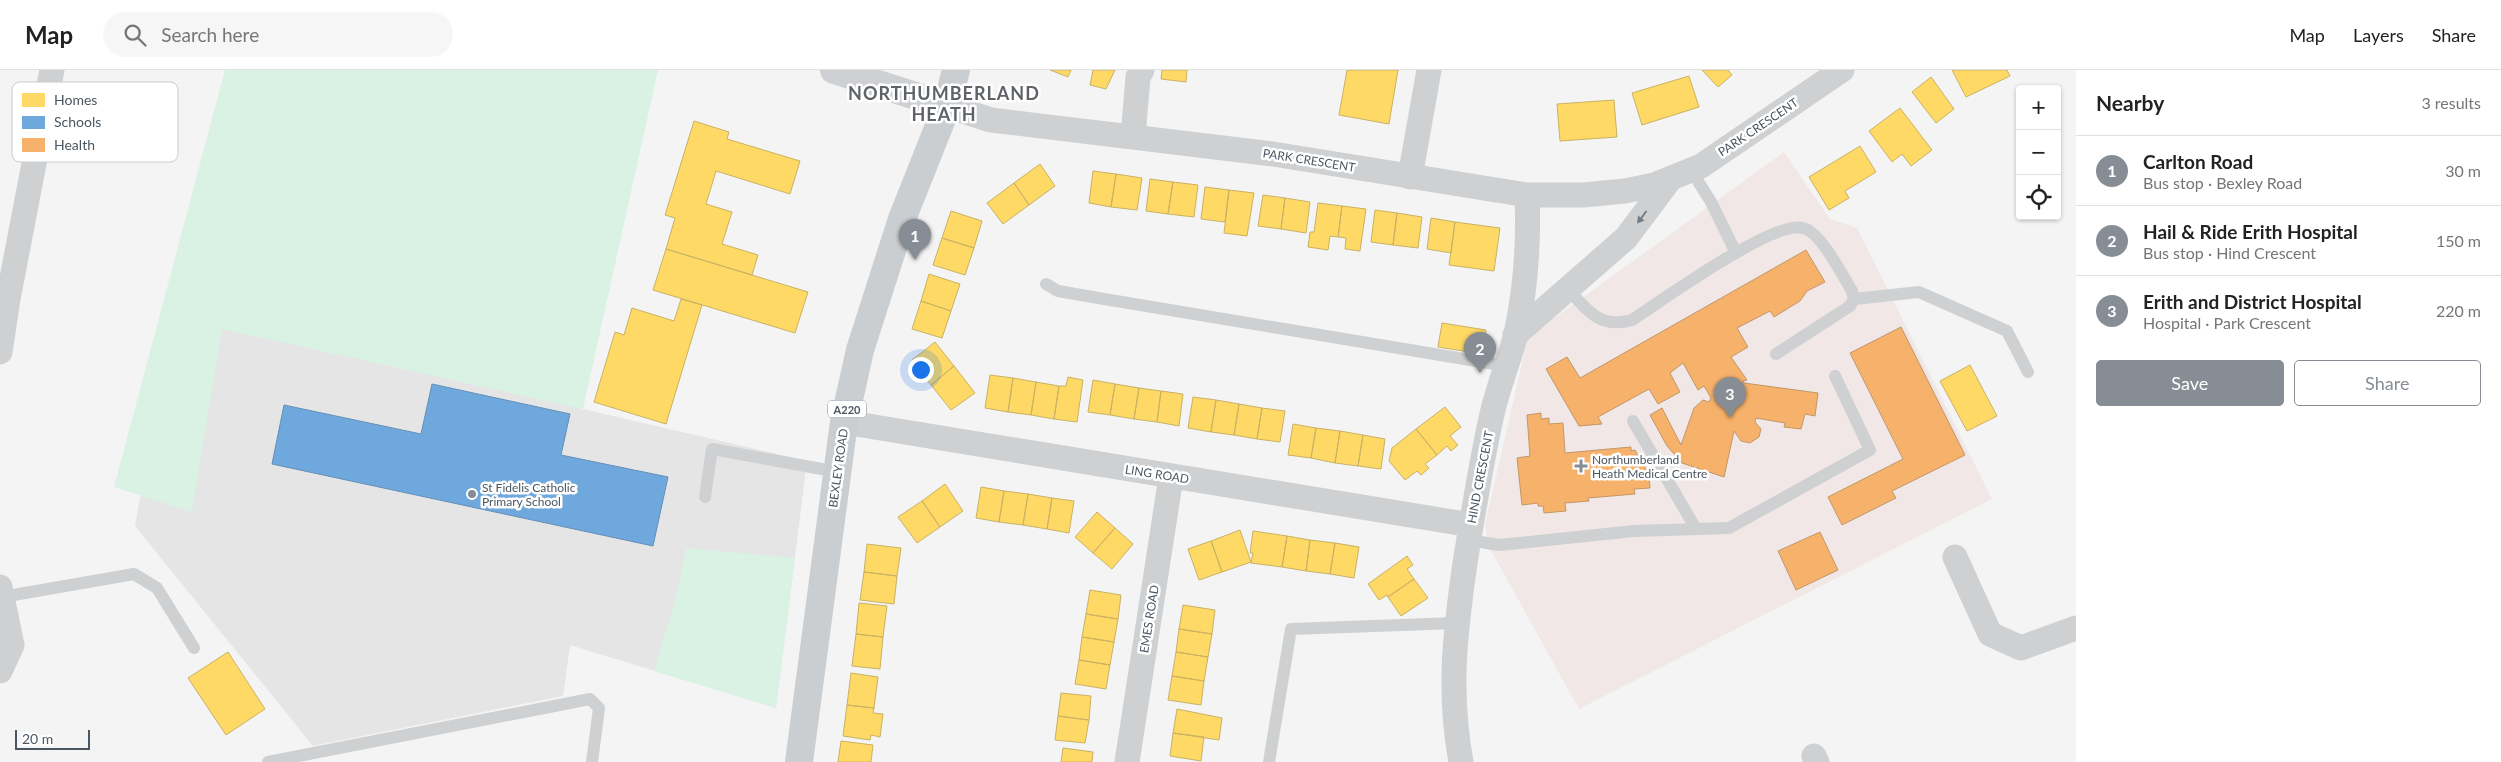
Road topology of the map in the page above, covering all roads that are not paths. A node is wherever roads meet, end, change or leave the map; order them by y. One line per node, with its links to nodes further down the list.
1 (834, 70): 6 (street)
2 (956, 70): 6 (main road, BEXLEY ROAD / A220)
3 (1142, 70): 7 (street)
4 (1428, 70): 10 (street)
5 (1842, 70): 9 (street, PARK CRESCENT)
6 (947, 106): 7 (street, PARK CRESCENT); 24 (main road, BEXLEY ROAD / A220)
7 (1133, 136): 10 (street, PARK CRESCENT)
8 (33, 162): 15 (street)
9 (1681, 174): 11 (street, PARK CRESCENT); 12 (lane); 14 (street, PARK CRESCENT, one-way to 14)
10 (1410, 177): 11 (street, PARK CRESCENT)
11 (1527, 196): 17 (street, HIND CRESCENT)
12 (1736, 253): 14 (lane); 16 (lane)
13 (1046, 284): 20 (lane)
14 (1568, 289): 17 (street, PARK CRESCENT)
15 (4, 299): 18 (street)
16 (1854, 299): 19 (lane); 21 (lane)
17 (1516, 335): 20 (street, HIND CRESCENT)
18 (0, 352)
19 (1776, 354)
20 (1506, 366): 29 (street, HIND CRESCENT)
21 (2028, 372)
22 (1835, 376): 28 (lane)
23 (1633, 421): 28 (lane)
24 (844, 422): 25 (main road, BEXLEY ROAD / A220); 26 (street, LING ROAD)
25 (838, 472): 27 (lane); 38 (main road, BEXLEY ROAD / A220)
26 (1171, 477): 29 (street, LING ROAD); 39 (street, EMES ROAD)
27 (705, 497)
28 (1696, 529): 29 (lane)
29 (1470, 532): 32 (street, HIND CRESCENT)
30 (1955, 557): 33 (street)
31 (1, 592): 34 (lane); 35 (street)
32 (1457, 623): 40 (lane); 41 (street, HIND CRESCENT)
33 (2076, 628)
34 (194, 648)
35 (0, 671)
36 (268, 762): 37 (lane)
37 (592, 762)
38 (800, 762)
39 (1127, 762)
40 (1269, 762)
41 (1461, 762)

